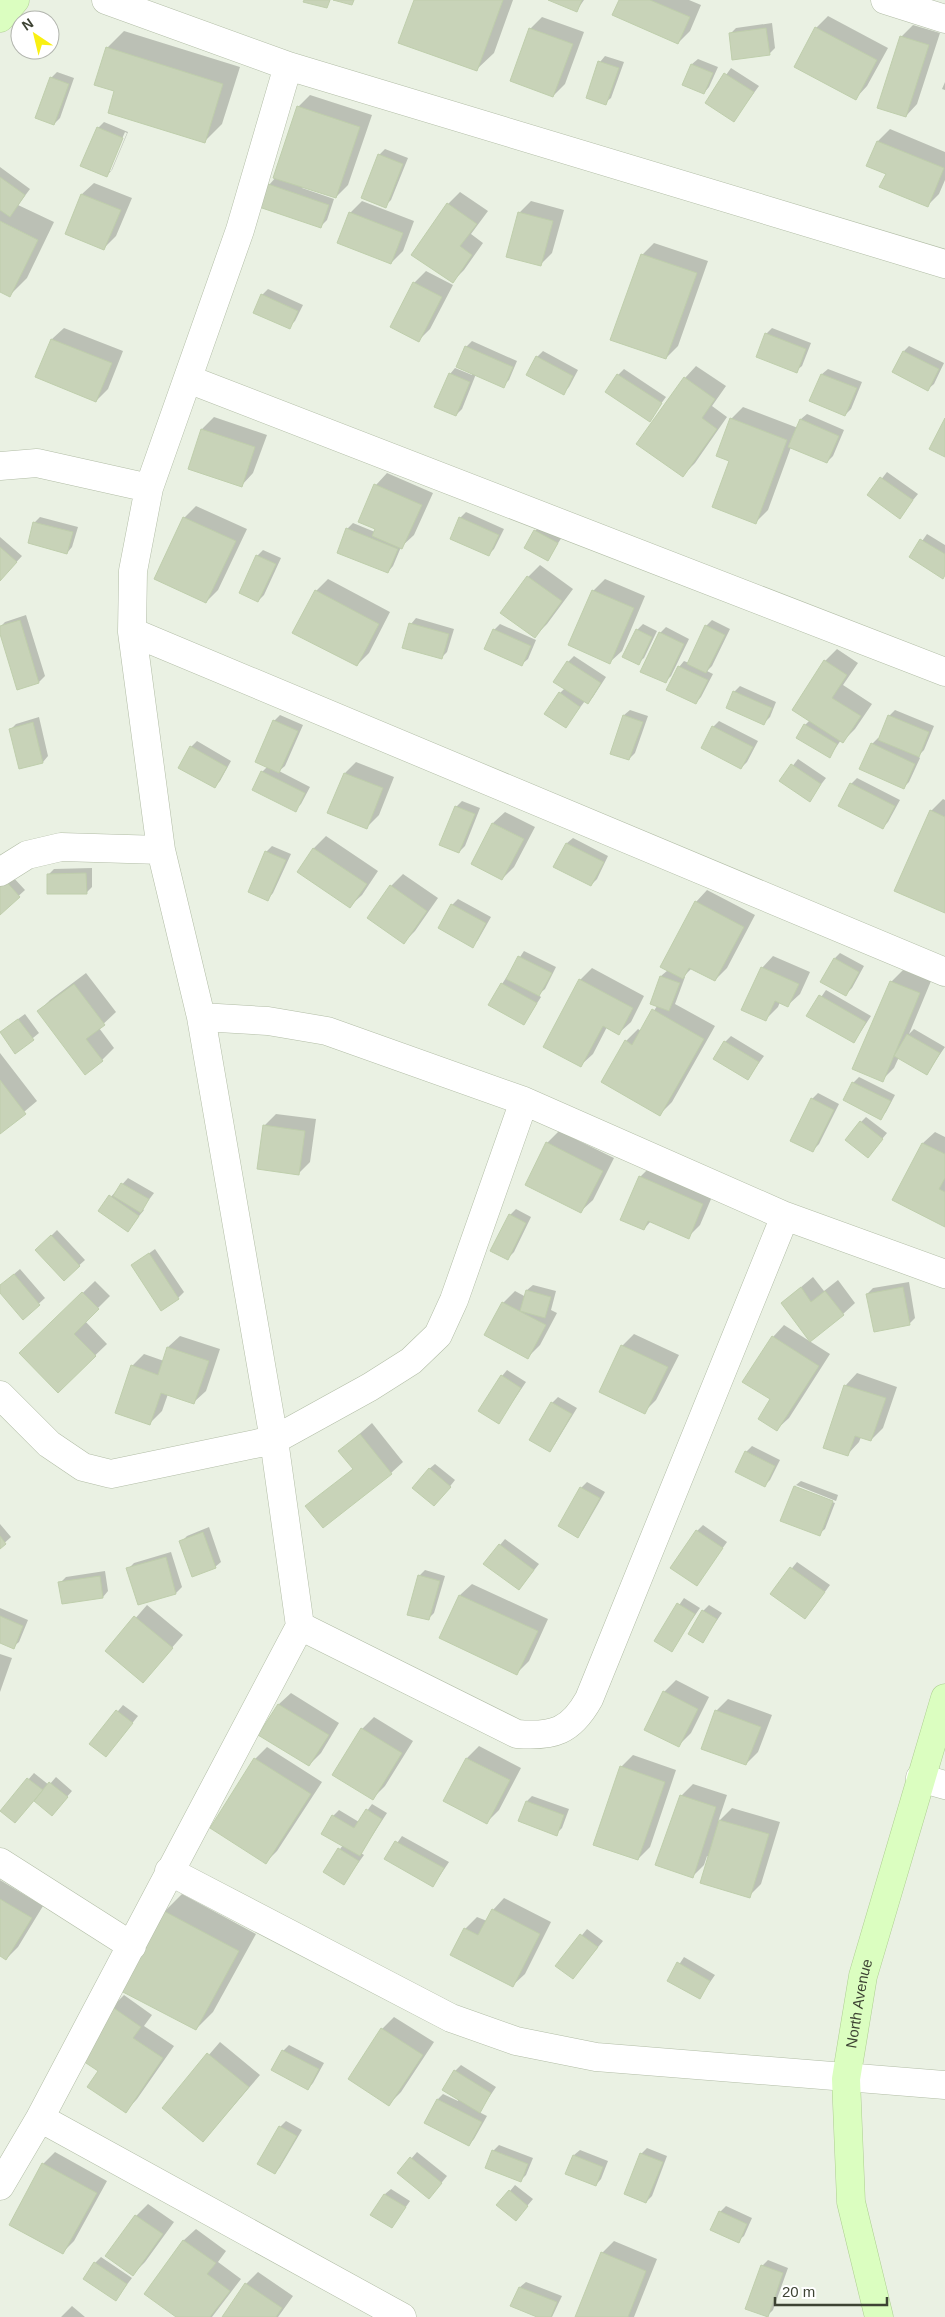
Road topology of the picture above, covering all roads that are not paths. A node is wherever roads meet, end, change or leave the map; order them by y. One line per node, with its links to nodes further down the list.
1 (15, 0): 4 (street)
2 (106, 0): 6 (street)
3 (884, 0): 5 (street)
4 (0, 18)
5 (945, 19)
6 (288, 66): 7 (street); 8 (street)
7 (945, 264)
8 (188, 378): 10 (street); 12 (street)
9 (0, 466): 10 (street)
10 (149, 488): 11 (street)
11 (132, 632): 13 (street); 15 (street)
12 (945, 672)
13 (161, 850): 14 (street); 16 (street)
14 (0, 872)
15 (945, 972)
16 (201, 1018): 17 (street); 21 (street)
17 (524, 1101): 18 (street); 21 (street)
18 (785, 1216): 19 (street); 22 (street)
19 (945, 1274)
20 (0, 1395): 21 (street)
21 (274, 1440): 22 (street)
22 (300, 1626): 26 (street)
23 (945, 1698): 24 (street, North Avenue)
24 (933, 1781): 28 (street, North Avenue)
25 (0, 1862): 27 (street)
26 (169, 1871): 27 (street); 28 (street)
27 (132, 1946): 30 (street)
28 (846, 2079): 29 (street); 33 (street, North Avenue)
29 (945, 2085)
30 (40, 2118): 31 (street); 32 (street)
31 (0, 2186)
32 (402, 2317)
33 (879, 2317)

